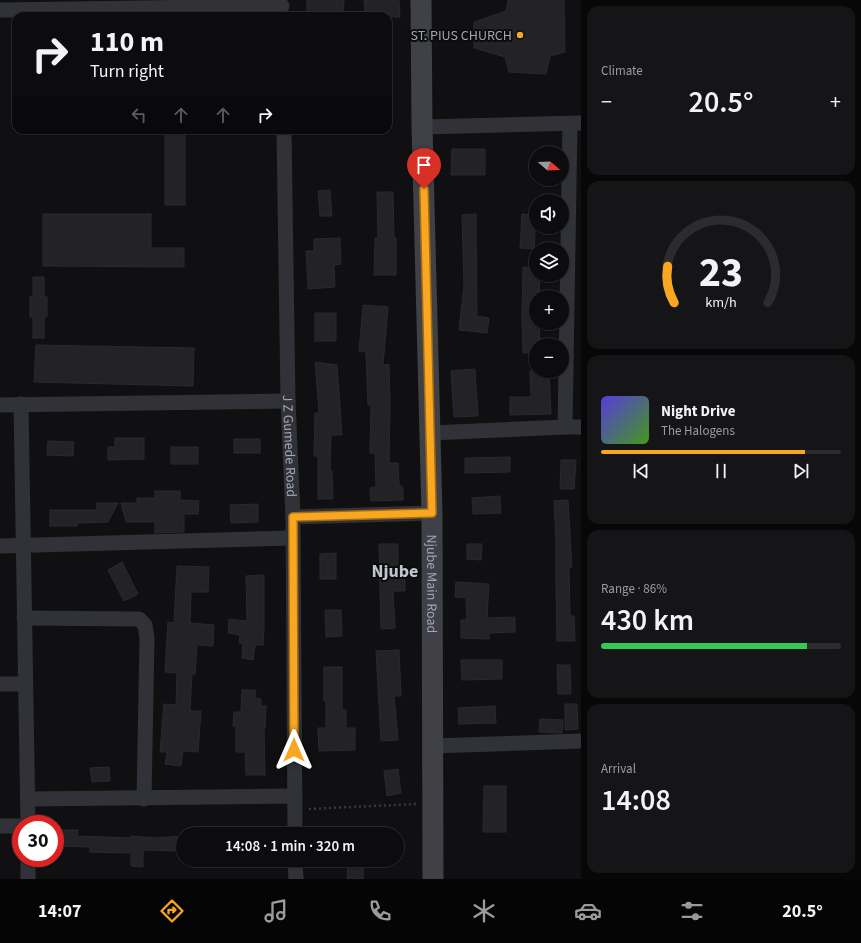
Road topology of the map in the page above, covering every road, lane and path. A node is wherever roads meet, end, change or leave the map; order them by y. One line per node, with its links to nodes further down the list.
1 (421, 0): 6 (street, Njube Main Road)
2 (17, 5): 3 (street); 4 (street)
3 (282, 7)
4 (0, 10)
5 (576, 124): 6 (street); 11 (street)
6 (422, 128): 13 (street, Njube Main Road)
7 (284, 134): 8 (street, J Z Gumede Road)
8 (288, 401): 10 (street); 15 (street, J Z Gumede Road)
9 (0, 404): 10 (street)
10 (21, 404): 18 (street)
11 (565, 427): 12 (street); 13 (street)
12 (581, 428)
13 (430, 433): 14 (street, Njube Main Road)
14 (432, 513): 15 (street); 23 (street, Njube Main Road)
15 (293, 517): 16 (street, J Z Gumede Road)
16 (293, 538): 18 (street); 26 (street, J Z Gumede Road)
17 (0, 546): 18 (street)
18 (24, 546): 19 (street)
19 (24, 618): 21 (street); 25 (street)
20 (0, 684): 21 (street)
21 (25, 684): 24 (street)
22 (581, 740): 23 (street)
23 (432, 746): 27 (street, Njube Main Road)
24 (28, 799): 25 (street); 28 (street)
25 (144, 799): 26 (street)
26 (295, 803): 27 (path); 31 (street, J Z Gumede Road)
27 (432, 804): 36 (street, Njube Main Road)
28 (28, 815)
29 (0, 826): 30 (street)
30 (12, 826)
31 (295, 827)
32 (28, 867): 34 (street)
33 (295, 867): 35 (street)
34 (28, 879)
35 (296, 879)
36 (433, 879)

